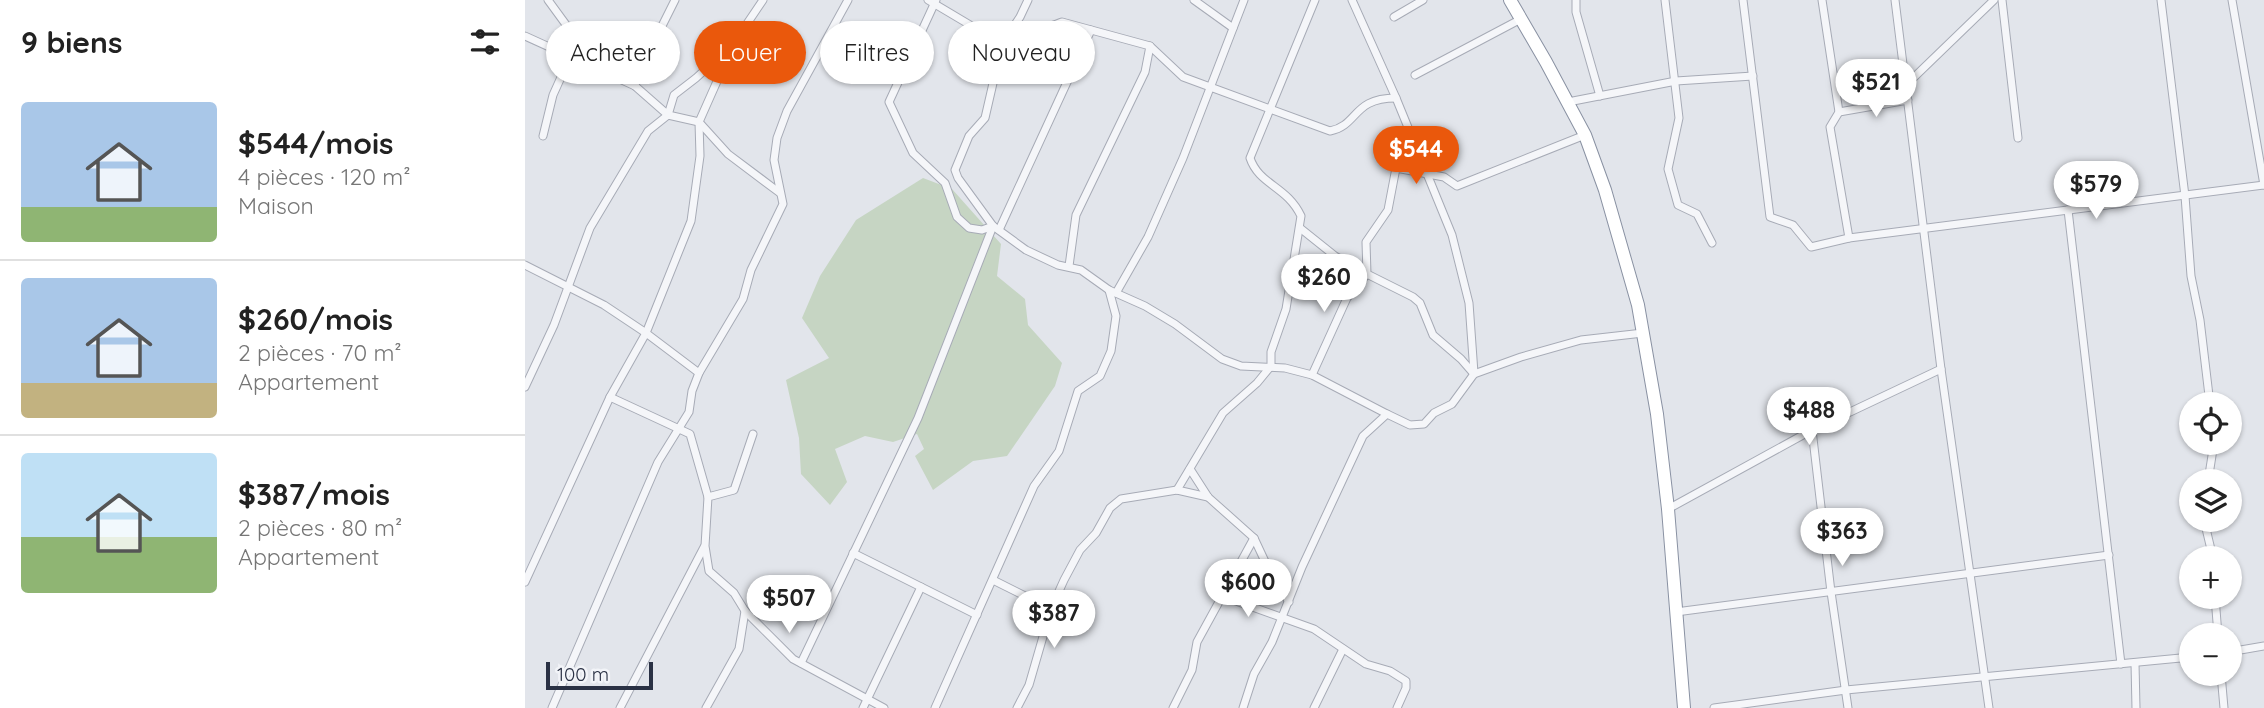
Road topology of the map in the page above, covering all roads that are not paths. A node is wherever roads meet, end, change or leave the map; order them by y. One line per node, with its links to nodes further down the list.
1 (548, 0): 24 (street)
2 (675, 0): 43 (street)
3 (762, 0): 25 (street)
4 (848, 0): 58 (street)
5 (1028, 0): 27 (street)
6 (1194, 0): 28 (street)
7 (1244, 0): 28 (street)
8 (1315, 0): 49 (street)
9 (1352, 0): 46 (street)
10 (1423, 0): 22 (street)
11 (1510, 0): 23 (highway)
12 (1576, 0): 45 (street)
13 (1665, 0): 36 (street)
14 (1743, 0): 34 (street)
15 (1822, 0): 50 (street)
16 (1895, 0): 42 (street)
17 (1994, 0): 42 (street)
18 (2002, 0): 55 (street)
19 (2161, 0): 59 (street)
20 (2232, 0): 57 (street)
21 (933, 1): 26 (street); 61 (street)
22 (1394, 17)
23 (1521, 19): 33 (street); 48 (highway)
24 (563, 21)
25 (748, 21)
26 (965, 21)
27 (1016, 21)
28 (1233, 28): 44 (street)
29 (1095, 31): 32 (street)
30 (525, 36): 31 (street)
31 (546, 45)
32 (1150, 46): 44 (street); 67 (street)
33 (1415, 75)
34 (1753, 76): 36 (street); 64 (street)
35 (694, 78): 51 (street)
36 (1676, 81): 45 (street); 65 (street)
37 (558, 84): 54 (street)
38 (631, 84): 43 (street)
39 (716, 84): 52 (street)
40 (993, 84): 61 (street)
41 (1065, 84): 61 (street)
42 (1906, 85): 47 (street)
43 (635, 86): 51 (street)
44 (1210, 86): 49 (street); 70 (street)
45 (1599, 96): 48 (street)
46 (1396, 99): 49 (street); 56 (street)
47 (1908, 100): 50 (street); 63 (street)
48 (1568, 102): 53 (highway)
49 (1270, 109): 62 (street)
50 (1839, 112): 64 (street)
51 (668, 115): 52 (street); 69 (street)
52 (699, 122): 58 (street); 72 (street)
53 (1585, 135): 56 (street); 71 (highway)
54 (543, 136)
55 (2018, 138)
56 (1427, 175): 68 (street); 76 (street)
57 (2264, 185): 59 (street)
58 (780, 192): 75 (street)
59 (2185, 196): 60 (street); 79 (street)
60 (2068, 210): 63 (street); 93 (street)
61 (996, 228): 67 (street); 92 (street)
62 (1300, 228): 68 (street); 73 (street)
63 (1924, 230): 64 (street); 74 (street)
64 (1849, 238)
65 (1711, 243)
66 (525, 265): 69 (street)
67 (1069, 266): 70 (street)
68 (1367, 274): 76 (street); 77 (street)
69 (568, 286): 72 (street); 78 (street)
70 (1113, 292): 73 (street); 95 (street)
71 (1643, 333): 76 (street); 89 (highway)
72 (646, 334): 75 (street); 80 (street)
73 (1271, 366): 77 (street); 85 (street)
74 (1941, 369): 83 (street); 94 (street)
75 (699, 373): 82 (street)
76 (1474, 374): 81 (street)
77 (1312, 375): 81 (street)
78 (525, 387)
79 (2209, 392)
80 (610, 397): 82 (street); 96 (street)
81 (1387, 414): 100 (street)
82 (678, 428): 87 (street); 117 (street)
83 (1812, 430): 89 (street); 98 (street)
84 (753, 434): 87 (street)
85 (1190, 469): 86 (street); 88 (street)
86 (1177, 490): 88 (street); 101 (street)
87 (708, 497): 91 (street)
88 (1208, 497): 90 (street)
89 (1668, 509): 103 (highway)
90 (1254, 538): 99 (street); 100 (street)
91 (705, 547): 102 (street); 118 (street)
92 (853, 553): 97 (street); 110 (street)
93 (2109, 555): 94 (street); 112 (street)
94 (1971, 572): 98 (street); 113 (street)
95 (993, 580): 101 (street); 104 (street)
96 (525, 582)
97 (921, 587): 104 (street); 116 (street)
98 (1831, 592): 103 (street); 115 (street)
99 (1222, 596): 105 (street); 124 (street)
100 (1289, 602): 105 (street)
101 (1051, 609): 123 (street)
102 (745, 611): 110 (street); 119 (street)
103 (1676, 612): 128 (highway)
104 (977, 615): 122 (street)
105 (1283, 617): 107 (street); 125 (street)
106 (2264, 646): 108 (street)
107 (1343, 649): 126 (street); 127 (street)
108 (2242, 650)
109 (2179, 658): 111 (street)
110 (801, 663): 116 (street)
111 (2135, 663): 112 (street); 132 (street)
112 (2121, 664): 113 (street)
113 (1986, 677): 115 (street); 131 (street)
114 (2222, 686): 133 (street)
115 (1846, 690): 129 (street); 130 (street)
116 (867, 699): 120 (street); 121 (street)
117 (552, 708)
118 (620, 708)
119 (706, 708)
120 (863, 708)
121 (884, 708)
122 (936, 708)
123 (1017, 708)
124 (1173, 708)
125 (1243, 708)
126 (1314, 708)
127 (1397, 708)
128 (1684, 708)
129 (1714, 708)
130 (1848, 708)
131 (1989, 708)
132 (2136, 708)
133 (2224, 708)

